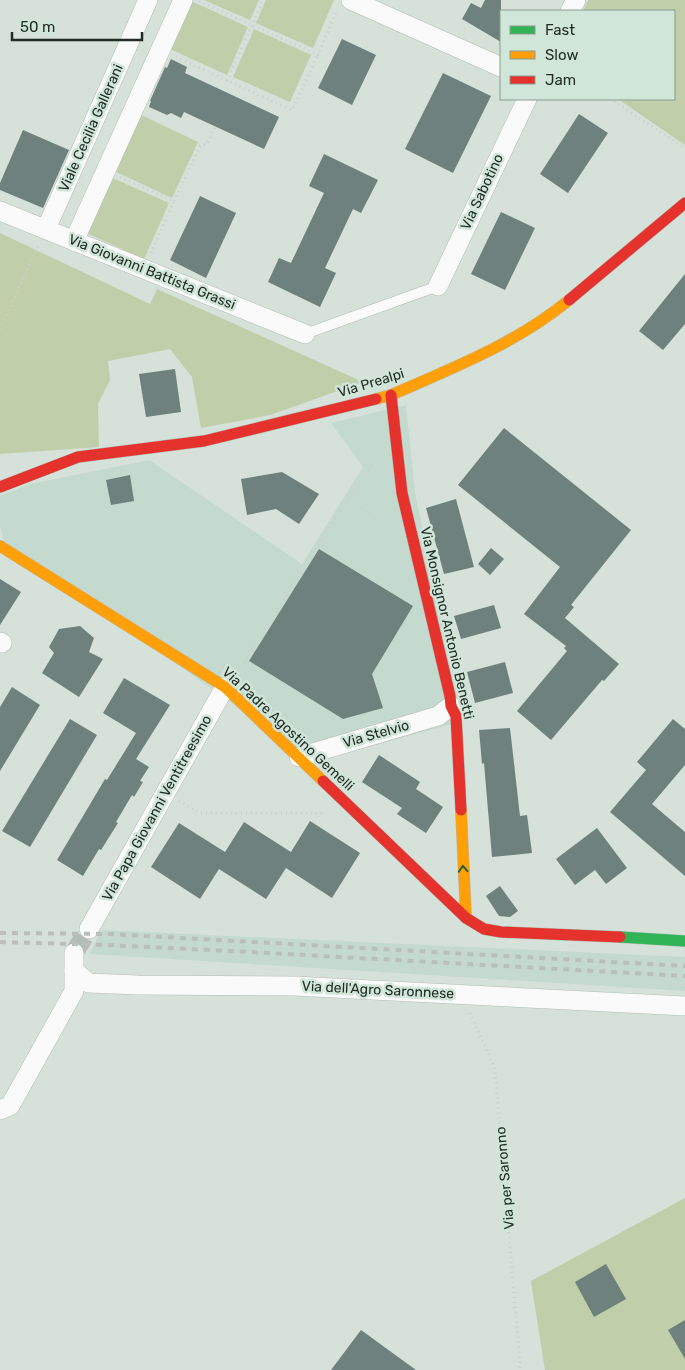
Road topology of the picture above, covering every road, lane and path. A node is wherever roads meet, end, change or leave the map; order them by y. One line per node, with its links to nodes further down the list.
1 (148, 0): 19 (street, Viale Cecilia Gallerani)
2 (183, 0): 7 (street)
3 (196, 0): 6 (path)
4 (263, 0): 6 (path)
5 (345, 5): 8 (path); 9 (street)
6 (252, 25): 8 (path); 10 (path)
7 (161, 50): 10 (path); 15 (street)
8 (318, 54): 10 (path)
9 (500, 67)
10 (227, 81)
11 (526, 100): 22 (street, Via Sabotino)
12 (612, 100): 14 (path)
13 (215, 126): 16 (path)
14 (685, 148)
15 (106, 171): 16 (path); 20 (street)
16 (174, 201): 21 (path)
17 (685, 202): 25 (street, Via Prealpi)
18 (0, 211): 19 (street, Via Giovanni Battista Grassi)
19 (46, 230): 20 (street, Via Giovanni Battista Grassi); 23 (path)
20 (74, 241): 21 (street, Via Giovanni Battista Grassi)
21 (144, 269): 24 (street, Via Giovanni Battista Grassi)
22 (438, 286): 24 (lane)
23 (0, 329)
24 (304, 334)
25 (391, 395): 26 (street, Via Monsignor Antonio Benetti); 27 (street, Via Prealpi)
26 (397, 453): 31 (path); 32 (street, Via Monsignor Antonio Benetti)
27 (44, 470): 28 (street, Via Prealpi); 29 (street, Via Prealpi)
28 (9, 471)
29 (0, 487)
30 (0, 546): 31 (street, Via Padre Agostino Gemelli)
31 (226, 689): 33 (street, Via Padre Agostino Gemelli); 34 (street, Via Papa Giovanni Ventitreesimo)
32 (451, 706): 33 (street, Via Stelvio); 36 (street, Via Monsignor Antonio Benetti, one-way to 32)
33 (298, 757): 35 (street, Via Padre Agostino Gemelli)
34 (165, 793): 35 (path); 37 (street, Via Papa Giovanni Ventitreesimo)
35 (341, 798): 36 (street, Via Padre Agostino Gemelli)
36 (466, 918): 38 (street, Via Padre Agostino Gemelli)
37 (89, 929)
38 (685, 941)
39 (462, 994): 40 (street, Via dell'Agro Saronnese); 41 (street, Via dell'Agro Saronnese); 42 (path, Via per Saronno)
40 (685, 1006)
41 (0, 1110)
42 (519, 1370)

